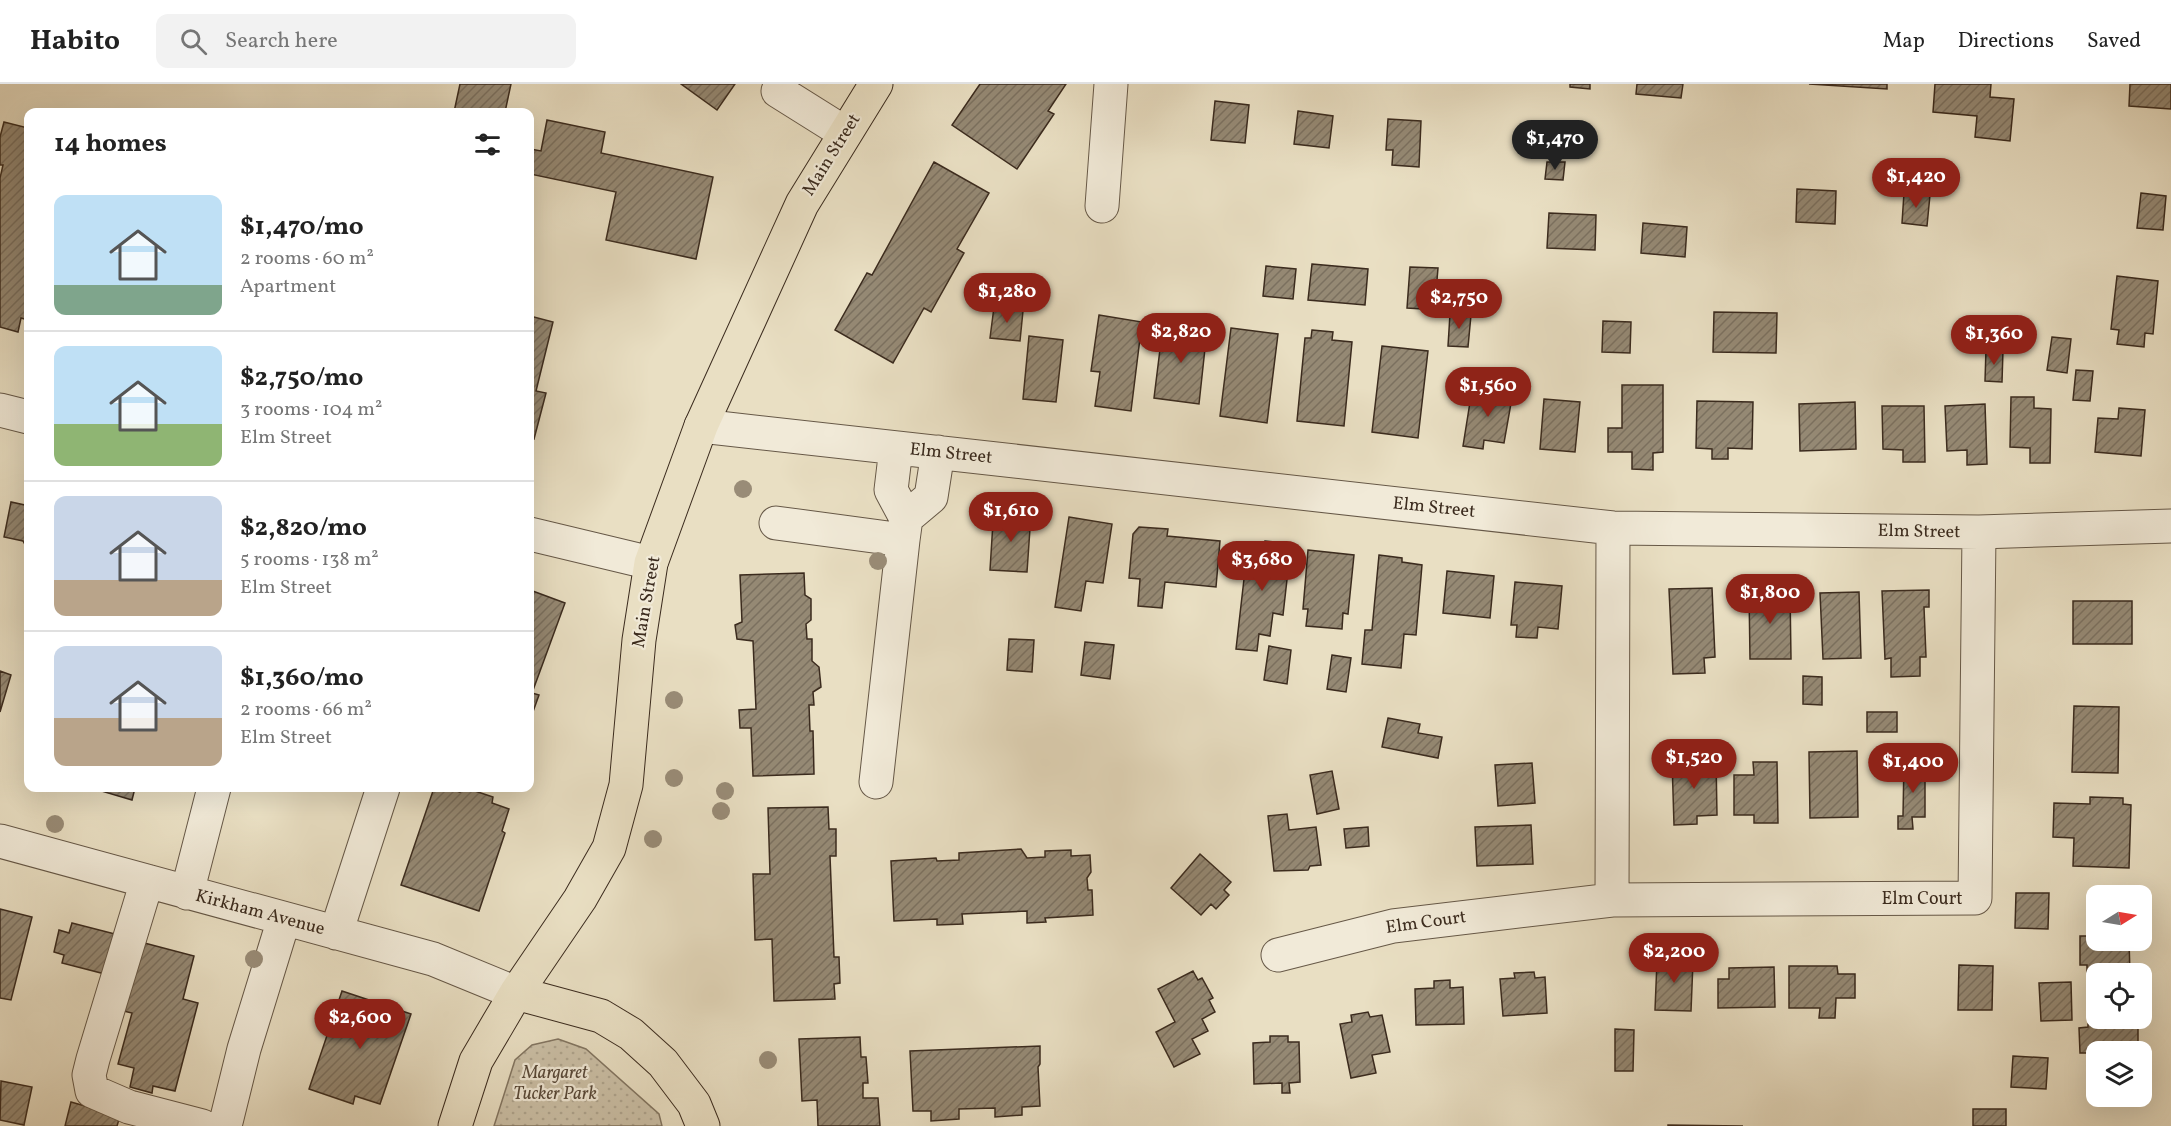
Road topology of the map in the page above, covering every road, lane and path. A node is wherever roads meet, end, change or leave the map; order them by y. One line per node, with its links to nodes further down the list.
1 (782, 84): 4 (street)
2 (876, 84): 4 (main road, Main Street)
3 (1111, 84): 5 (street)
4 (845, 134): 8 (main road, Main Street)
5 (1102, 206)
6 (0, 410): 7 (street)
7 (24, 416)
8 (701, 426): 9 (street, Elm Street); 17 (main road, Main Street)
9 (896, 448): 10 (street, Elm Street); 14 (street)
10 (938, 452): 13 (street, Elm Street); 14 (street)
11 (776, 523): 14 (street)
12 (2171, 526): 15 (street, Elm Street)
13 (1613, 528): 15 (street, Elm Street); 24 (street)
14 (904, 529): 18 (street)
15 (1979, 532): 24 (street, Elm Court)
16 (534, 535): 17 (street)
17 (651, 563): 28 (main road, Main Street)
18 (876, 782)
19 (213, 792): 23 (street)
20 (382, 792): 26 (street)
21 (0, 841): 22 (street, Kirkham Avenue)
22 (147, 881): 23 (street, Kirkham Avenue); 29 (street)
23 (187, 893): 25 (street, Kirkham Avenue)
24 (1612, 900): 27 (street, Elm Court)
25 (284, 919): 26 (street, Kirkham Avenue); 30 (street)
26 (336, 933): 28 (street, Kirkham Avenue)
27 (1278, 955)
28 (516, 993): 31 (main road, Main Street); 32 (main road)
29 (202, 1126)
30 (225, 1126)
31 (455, 1126)
32 (703, 1126)

